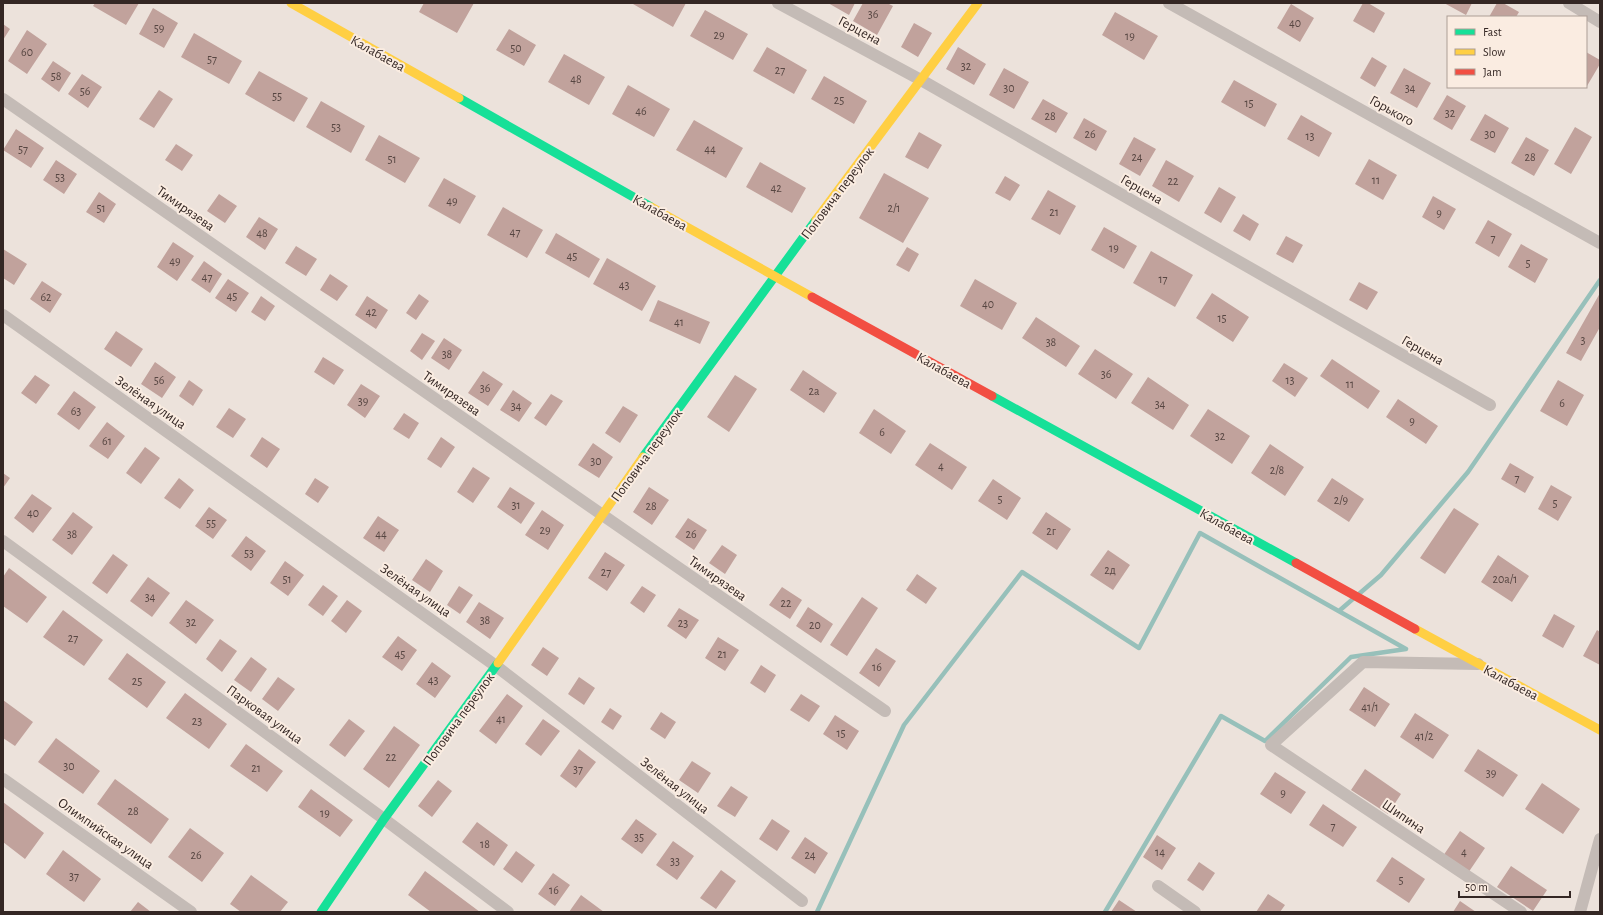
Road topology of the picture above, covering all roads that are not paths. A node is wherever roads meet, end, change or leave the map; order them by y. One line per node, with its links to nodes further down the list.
1 (291, 3): 10 (street, Калабаева)
2 (778, 3): 7 (street, Герцена)
3 (978, 3): 7 (street, Поповича переулок)
4 (1169, 3): 9 (street, Горького)
5 (1569, 3): 6 (street)
6 (1600, 22)
7 (921, 80): 10 (street, Поповича переулок); 12 (street, Герцена)
8 (3, 99): 13 (street, Тимирязева)
9 (1600, 243)
10 (774, 276): 13 (street, Поповича переулок); 15 (street, Калабаева)
11 (3, 315): 16 (street, Зелёная улица)
12 (1490, 405)
13 (602, 516): 16 (street, Поповича переулок); 17 (street, Тимирязева)
14 (3, 541): 20 (street, Парковая улица)
15 (1479, 664): 18 (street, Калабаева); 28 (street, Шипина)
16 (496, 666): 20 (street, Поповича переулок); 23 (street, Зелёная улица)
17 (885, 711)
18 (1600, 730)
19 (3, 779): 24 (street, Олимпийская улица)
20 (384, 819): 25 (street, Поповича переулок); 26 (street, Парковая улица)
21 (1600, 839): 29 (street)
22 (1158, 886): 27 (street)
23 (802, 901)
24 (191, 912)
25 (321, 912)
26 (508, 912)
27 (1195, 912)
28 (1521, 912)
29 (1580, 912)

